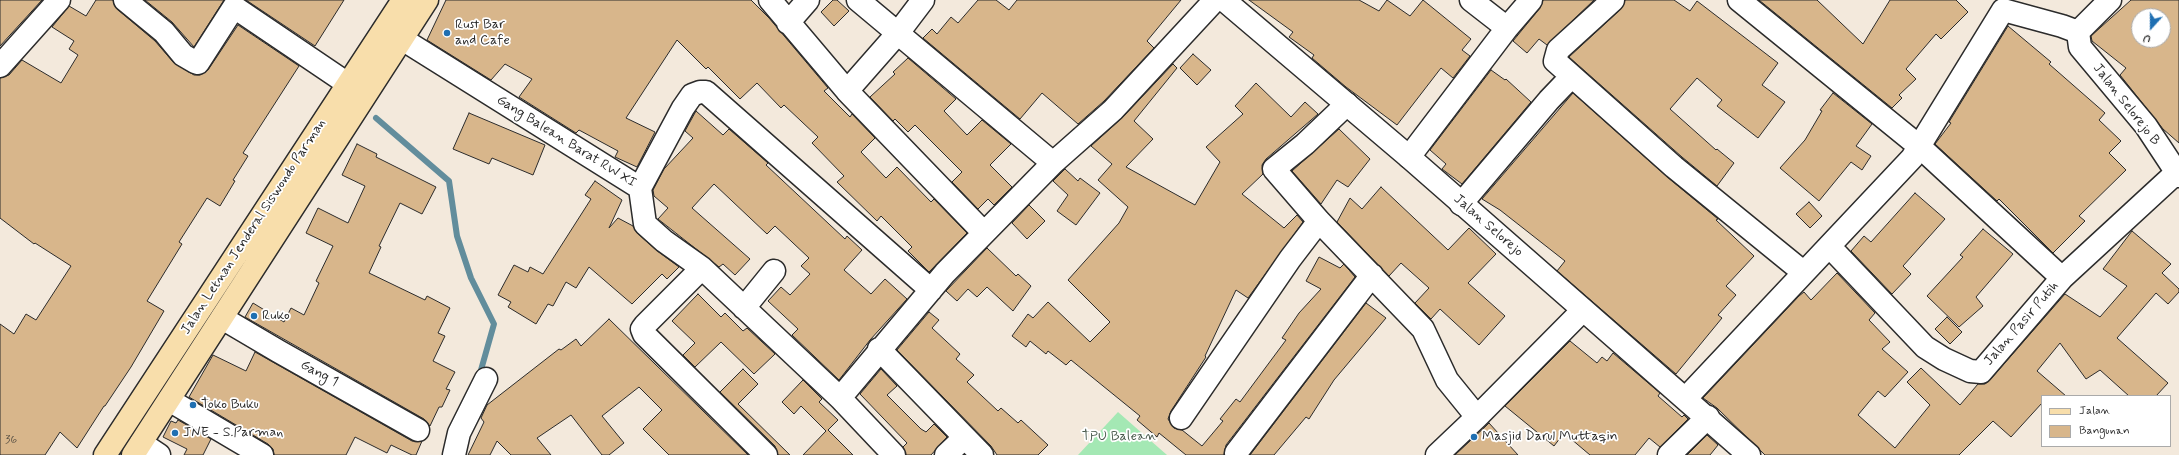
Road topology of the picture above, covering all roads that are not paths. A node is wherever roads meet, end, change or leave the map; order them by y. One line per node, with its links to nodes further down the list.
1 (59, 0): 22 (street)
2 (125, 0): 24 (street)
3 (403, 0): 24 (main road, Jalan Letnan Jenderal Siswondo Parman)
4 (427, 0): 21 (main road, Jalan Letnan Jenderal Siswondo Parman)
5 (770, 0): 17 (street)
6 (808, 0): 17 (street)
7 (858, 0): 20 (street)
8 (923, 0): 20 (street)
9 (1215, 0): 29 (street)
10 (1224, 0): 26 (street, Jalan Selorejo)
11 (1471, 0): 18 (street)
12 (1531, 0): 18 (street)
13 (1613, 0): 23 (street)
14 (1739, 0): 27 (street)
15 (2110, 0): 19 (street)
16 (1997, 5): 19 (street); 27 (street)
17 (788, 22): 25 (street)
18 (1507, 28): 28 (street)
19 (2078, 32): 30 (street, Jalan Selorejo B)
20 (898, 33): 25 (street); 29 (street)
21 (402, 39): 31 (street, Gang Balean Barat RW XI); 44 (main road, Jalan Letnan Jenderal Siswondo Parman)
22 (0, 66)
23 (1571, 77): 32 (street); 38 (street)
24 (348, 84): 58 (main road, Jalan Letnan Jenderal Siswondo Parman)
25 (847, 91): 34 (street)
26 (1347, 104): 28 (street, Jalan Selorejo); 33 (street)
27 (1920, 147): 35 (street); 40 (street)
28 (1409, 157): 32 (street, Jalan Selorejo)
29 (1053, 163): 34 (street)
30 (2177, 175): 40 (street, Jalan Pasir Putih)
31 (640, 188): 36 (street, Gang Balean Barat RW XI); 41 (street)
32 (1461, 204): 43 (street, Jalan Selorejo)
33 (1319, 221): 39 (street); 51 (street)
34 (984, 233): 41 (street)
35 (1830, 247): 38 (street); 40 (street, Jalan Pasir Putih)
36 (702, 268): 42 (street, Gang Balean Barat RW XI); 62 (street)
37 (774, 271): 42 (street)
38 (1803, 272): 48 (street)
39 (1372, 275): 52 (street); 56 (street)
40 (2062, 278)
41 (931, 290): 45 (street)
42 (744, 308): 47 (street, Gang Balean Barat RW XI)
43 (1583, 310): 48 (street, Jalan Selorejo); 52 (street)
44 (222, 318): 49 (main road, Jalan Letnan Jenderal Siswondo Parman); 53 (street, Gang 1)
45 (880, 349): 47 (street); 54 (street)
46 (486, 379): 61 (street)
47 (840, 398): 63 (street, Gang Balean Barat RW XI)
48 (1686, 398): 50 (street, Jalan Selorejo)
49 (169, 400): 55 (main road, Jalan Letnan Jenderal Siswondo Parman); 60 (street)
50 (1708, 417): 66 (street); 67 (street, Jalan Selorejo)
51 (1181, 418)
52 (1477, 418): 57 (street)
53 (418, 430)
54 (964, 438): 64 (street); 65 (street)
55 (137, 449): 59 (street)
56 (1236, 453)
57 (1442, 453)
58 (105, 455)
59 (159, 455)
60 (262, 455)
61 (454, 455)
62 (766, 455)
63 (894, 455)
64 (946, 455)
65 (982, 455)
66 (1669, 455)
67 (1749, 455)

